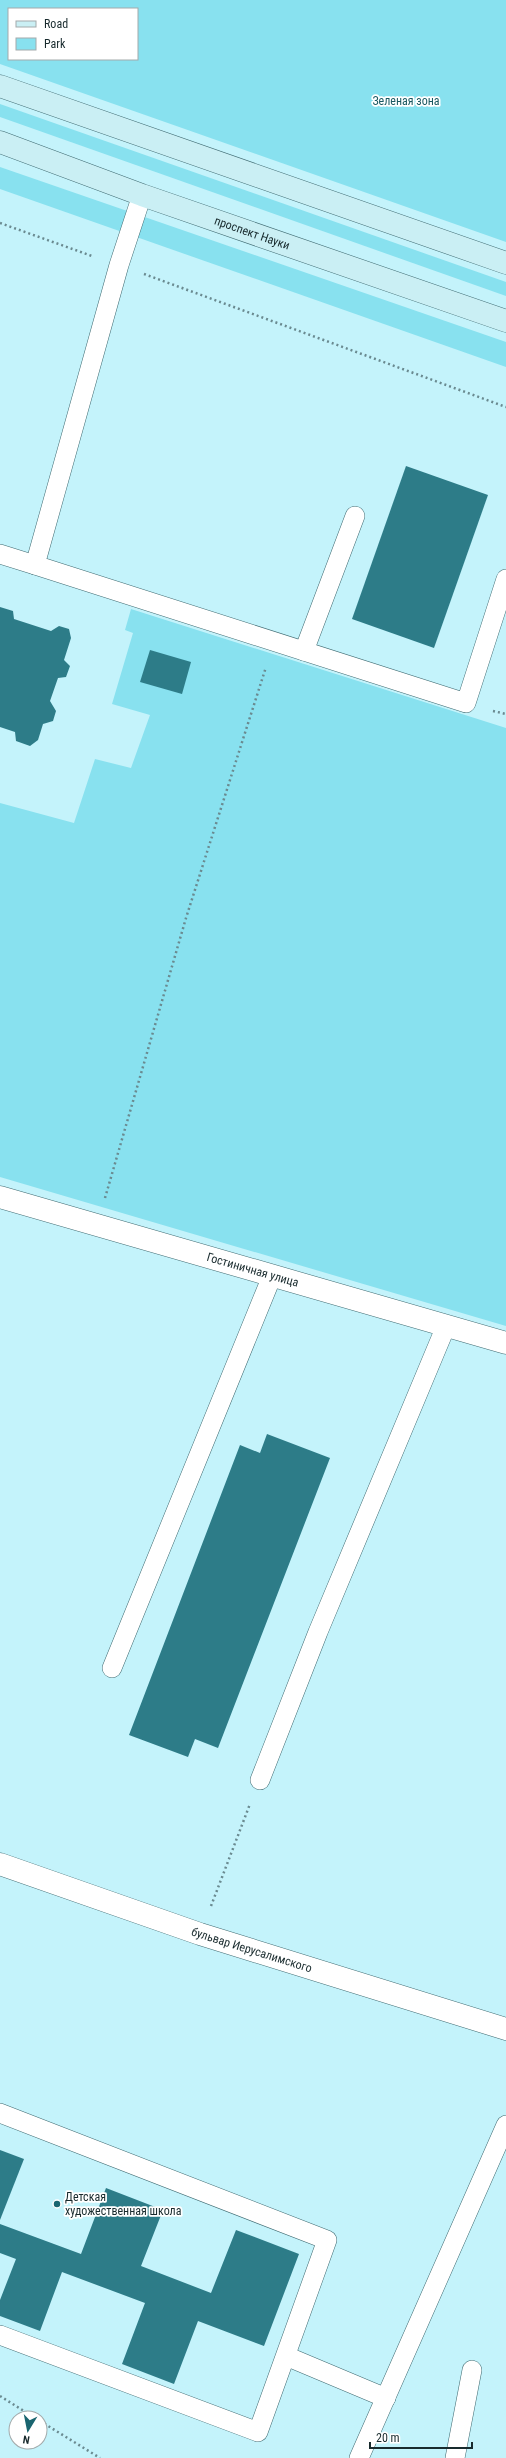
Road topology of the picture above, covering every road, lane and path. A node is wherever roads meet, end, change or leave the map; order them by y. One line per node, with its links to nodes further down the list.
1 (0, 86): 5 (main road)
2 (0, 142): 3 (main road, проспект Науки)
3 (142, 195): 6 (lane); 7 (main road, проспект Науки)
4 (0, 223): 6 (path)
5 (506, 263)
6 (119, 265): 8 (path); 11 (lane)
7 (506, 321)
8 (506, 407)
9 (355, 516): 14 (lane)
10 (0, 554): 11 (lane)
11 (35, 565): 13 (lane)
12 (506, 579): 14 (lane)
13 (274, 642): 14 (lane); 16 (path)
14 (304, 651)
15 (0, 1197): 16 (street, Гостиничная улица)
16 (97, 1225): 17 (street, Гостиничная улица)
17 (272, 1276): 18 (street, Гостиничная улица); 20 (lane)
18 (446, 1326): 19 (street, Гостиничная улица); 21 (lane)
19 (506, 1343)
20 (112, 1668)
21 (260, 1780): 23 (path)
22 (0, 1864): 23 (street, бульвар Иерусалимского)
23 (200, 1934): 24 (street, бульвар Иерусалимского)
24 (506, 2029)
25 (0, 2113): 28 (lane)
26 (506, 2125): 31 (lane)
27 (0, 2334): 28 (lane)
28 (286, 2356): 31 (lane)
29 (472, 2370): 36 (lane)
30 (0, 2396): 32 (path)
31 (386, 2398): 35 (lane)
32 (22, 2410)
33 (48, 2426): 34 (path)
34 (100, 2458)
35 (359, 2458)
36 (455, 2458)

